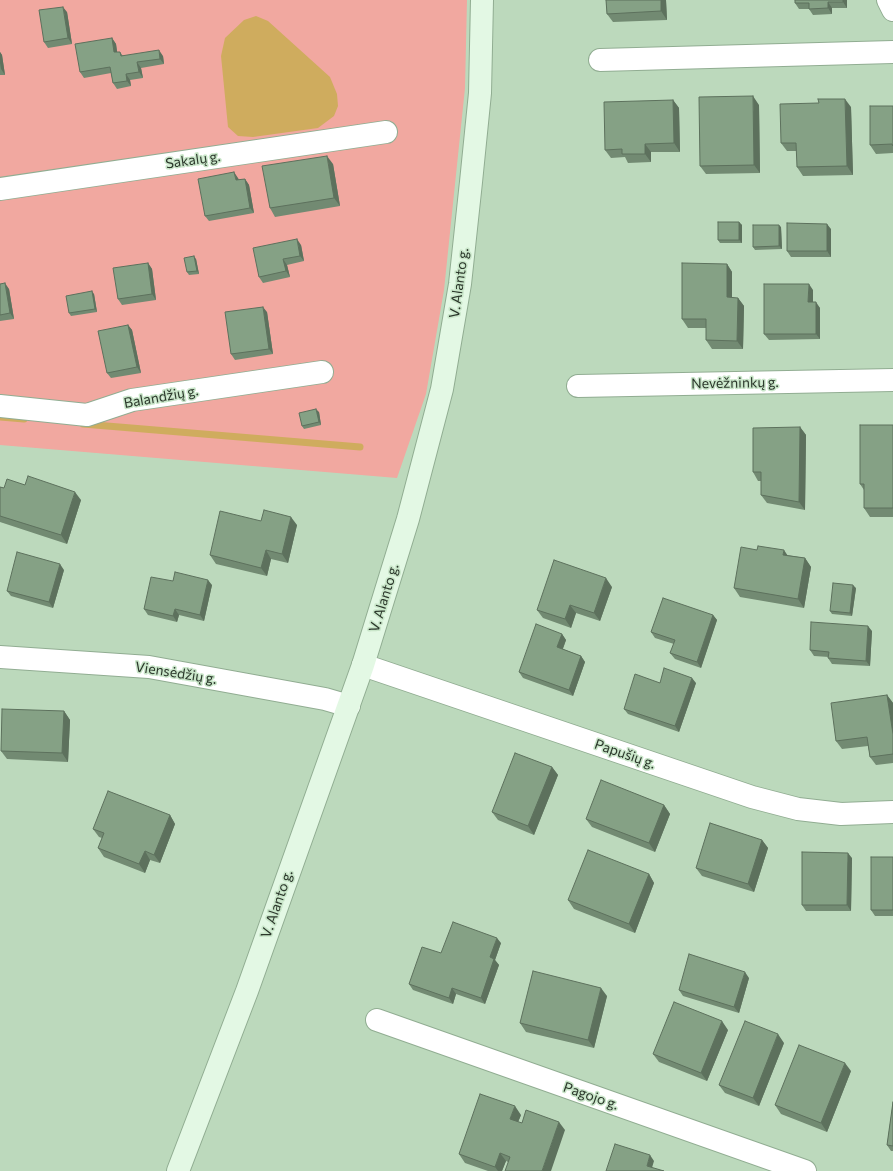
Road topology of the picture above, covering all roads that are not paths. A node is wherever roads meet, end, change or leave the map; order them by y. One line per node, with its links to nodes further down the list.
1 (482, 0): 13 (main road, V. Alanto g.)
2 (888, 0): 3 (street)
3 (893, 10)
4 (893, 52): 5 (street)
5 (600, 60)
6 (386, 132): 7 (street, Sakalų g.)
7 (0, 189)
8 (322, 372): 11 (street, Balandžių g.)
9 (893, 380): 10 (street, Nevėžninkų g.)
10 (578, 386)
11 (0, 406)
12 (0, 657): 14 (street, Viensėdžių g.)
13 (363, 665): 14 (main road, V. Alanto g.); 15 (street, Papušių g.)
14 (349, 706): 17 (main road, V. Alanto g.)
15 (893, 812)
16 (378, 1020): 18 (street, Pagojo g.)
17 (178, 1171)
18 (805, 1171)

